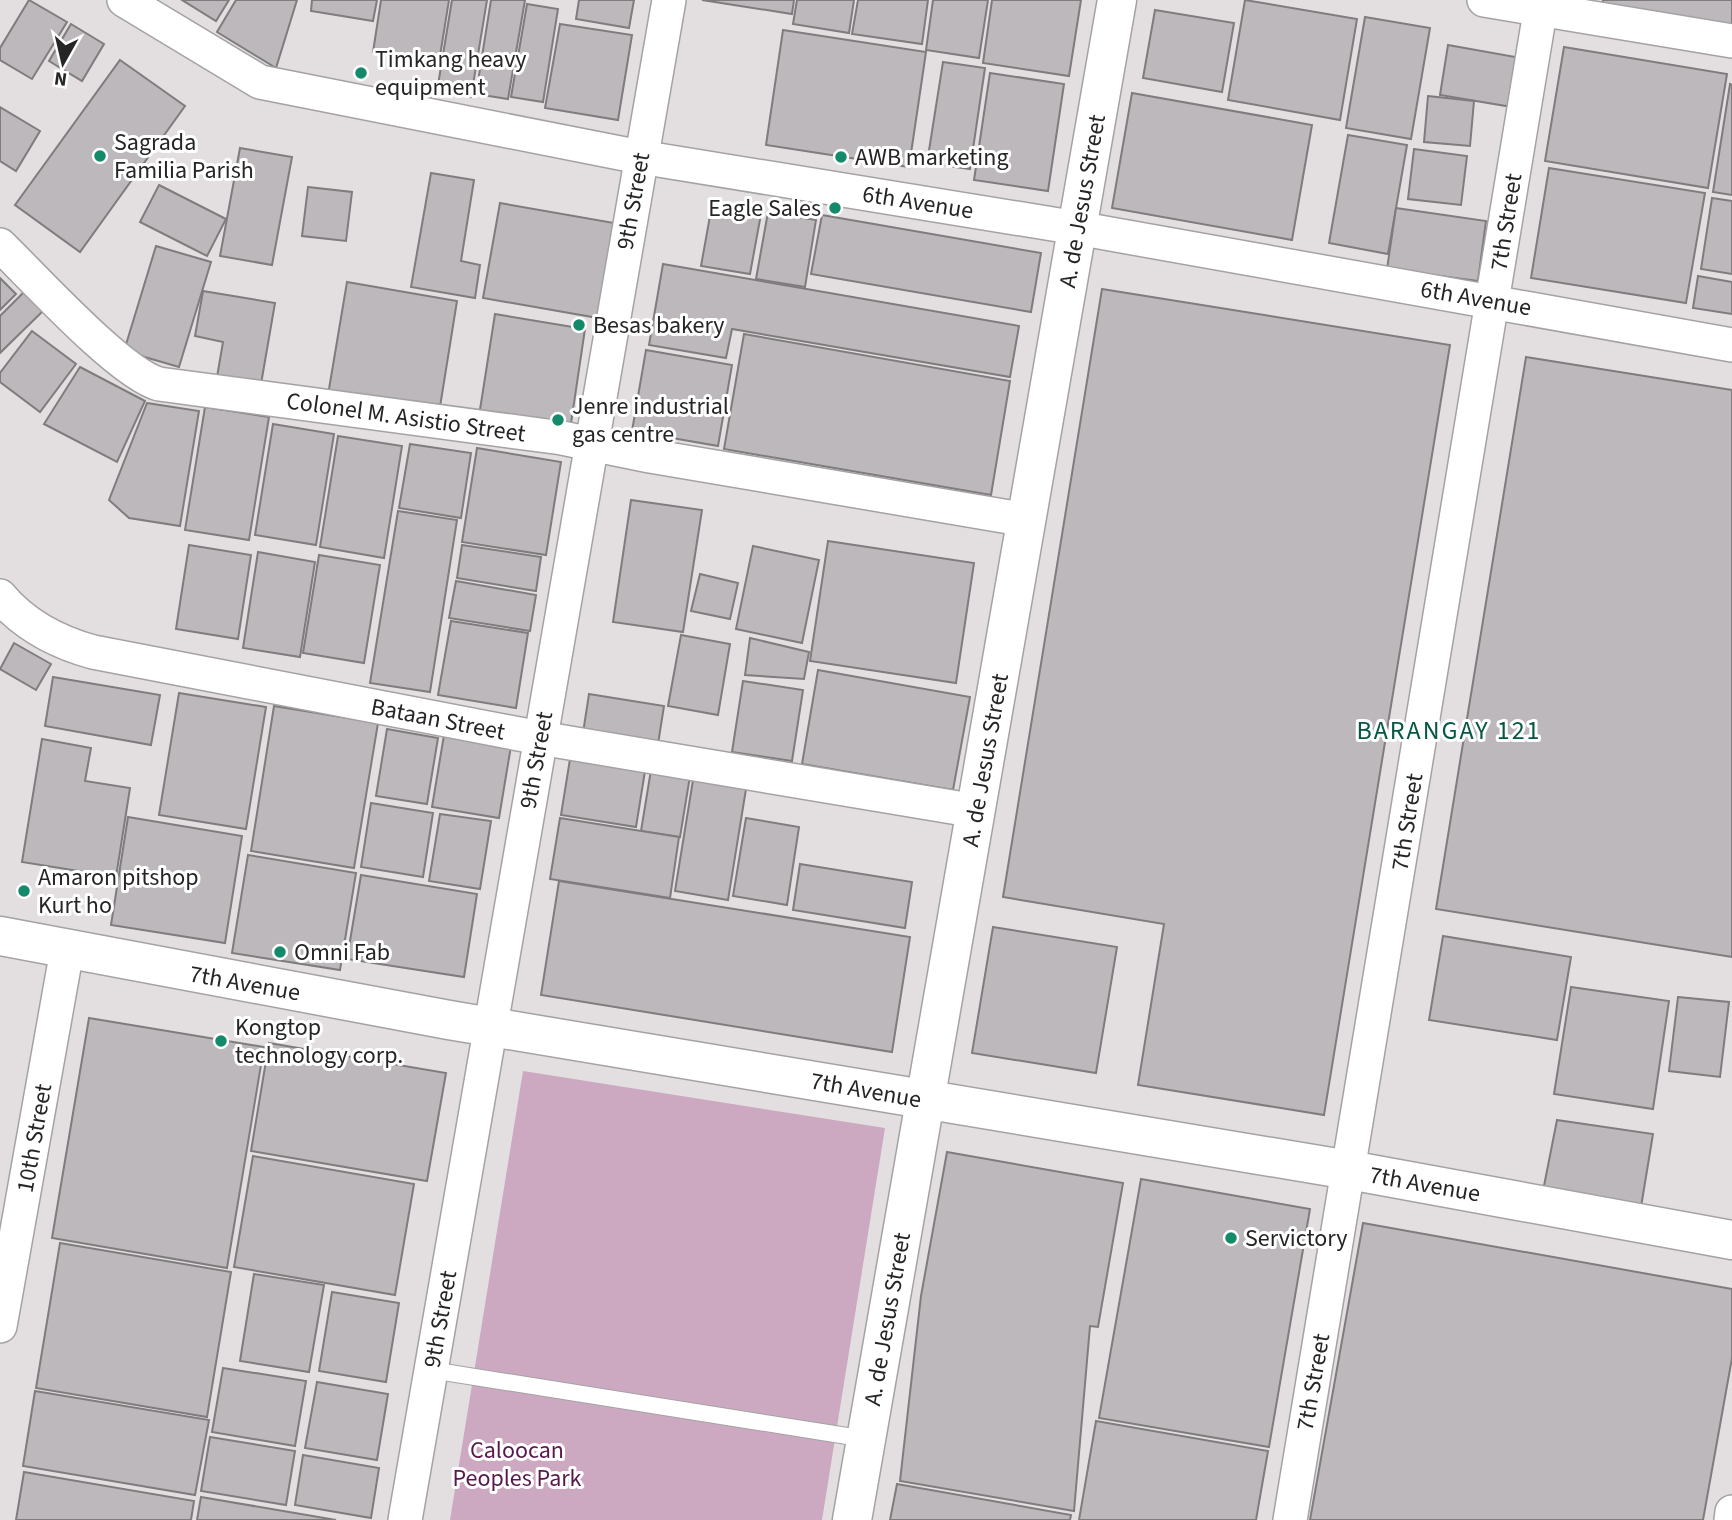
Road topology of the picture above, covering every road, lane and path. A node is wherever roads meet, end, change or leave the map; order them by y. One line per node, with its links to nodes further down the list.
1 (669, 0): 7 (street, 9th Street)
2 (1117, 0): 8 (main road, A. de Jesus Street)
3 (1484, 0): 5 (street)
4 (131, 2): 7 (street, 6th Avenue)
5 (1541, 5): 6 (street); 10 (street, 7th Street)
6 (1732, 41)
7 (640, 157): 8 (street, 6th Avenue); 12 (street, 9th Street)
8 (1077, 228): 10 (street, 6th Avenue); 13 (main road, A. de Jesus Street)
9 (0, 245): 12 (street, Colonel M. Asistio Street)
10 (1493, 301): 11 (street, 6th Avenue); 21 (street, 7th Street)
11 (1732, 345)
12 (591, 443): 13 (street, Colonel M. Asistio Street); 15 (street, 9th Street)
13 (1027, 520): 16 (main road, A. de Jesus Street)
14 (3, 605): 15 (street, Bataan Street)
15 (540, 738): 16 (street, Bataan Street); 19 (street, 9th Street)
16 (976, 811): 20 (main road, A. de Jesus Street)
17 (0, 936): 18 (main road, 7th Avenue)
18 (67, 950): 19 (main road, 7th Avenue); 23 (street, 10th Street)
19 (491, 1027): 20 (main road, 7th Avenue); 24 (street, 9th Street)
20 (925, 1100): 21 (main road, 7th Avenue); 25 (main road, A. de Jesus Street)
21 (1349, 1170): 22 (main road, 7th Avenue); 29 (street, 7th Street)
22 (1732, 1240)
23 (0, 1326)
24 (431, 1370): 25 (lane); 27 (street, 9th Street)
25 (866, 1438): 28 (main road, A. de Jesus Street)
26 (1732, 1513): 30 (street)
27 (405, 1520)
28 (852, 1520)
29 (1290, 1520)
30 (1731, 1520)

